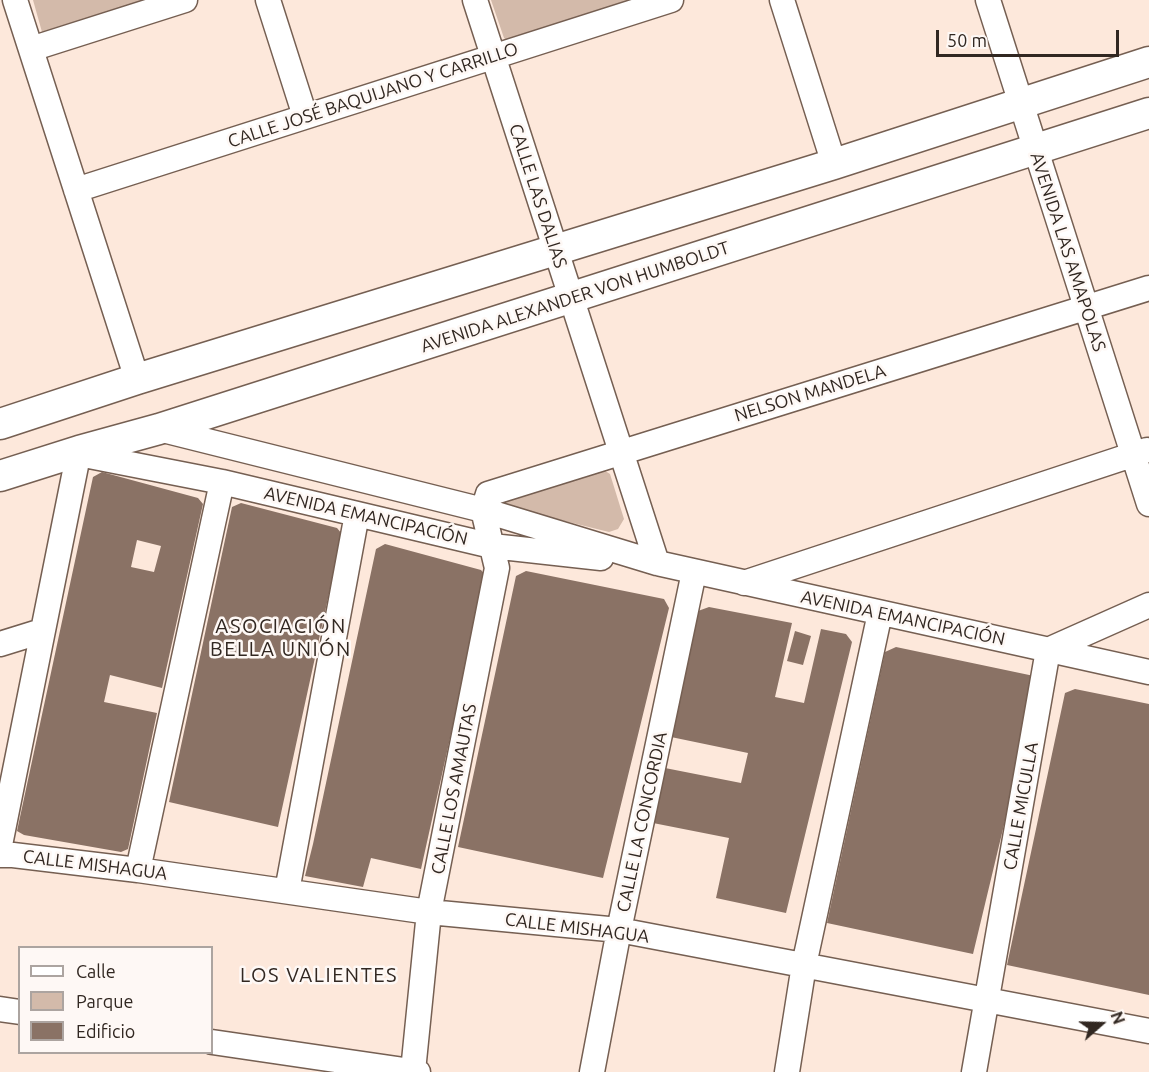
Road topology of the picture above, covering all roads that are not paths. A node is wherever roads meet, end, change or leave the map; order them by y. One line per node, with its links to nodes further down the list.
1 (15, 0): 8 (street)
2 (185, 0): 8 (street)
3 (268, 0): 13 (street)
4 (475, 0): 9 (street, CALLE LAS DALIAS)
5 (671, 0): 9 (street, CALLE JOSÉ BAQUIJANO Y CARRILLO)
6 (782, 0): 15 (street)
7 (988, 0): 11 (street, AVENIDA LAS AMAPOLAS)
8 (31, 50): 16 (street)
9 (493, 57): 13 (street, CALLE JOSÉ BAQUIJANO Y CARRILLO); 17 (street, CALLE LAS DALIAS)
10 (1149, 62): 11 (main road)
11 (1021, 103): 14 (street, AVENIDA LAS AMAPOLAS); 15 (main road)
12 (1149, 113): 14 (main road, AVENIDA ALEXANDER VON HUMBOLDT)
13 (305, 116): 16 (street, CALLE JOSÉ BAQUIJANO Y CARRILLO)
14 (1036, 150): 19 (main road, AVENIDA ALEXANDER VON HUMBOLDT); 20 (street, AVENIDA LAS AMAPOLAS)
15 (834, 164): 17 (main road)
16 (76, 190): 21 (street)
17 (555, 249): 19 (street, CALLE LAS DALIAS); 21 (main road)
18 (1149, 288): 20 (street, NELSON MANDELA)
19 (571, 298): 23 (main road, AVENIDA ALEXANDER VON HUMBOLDT); 25 (street, CALLE LAS DALIAS)
20 (1086, 307): 25 (street, NELSON MANDELA); 26 (street, AVENIDA LAS AMAPOLAS)
21 (136, 379): 22 (main road)
22 (0, 424)
23 (159, 429): 24 (main road, AVENIDA ALEXANDER VON HUMBOLDT); 30 (street, AVENIDA EMANCIPACIÓN)
24 (80, 451): 27 (main road, AVENIDA ALEXANDER VON HUMBOLDT); 28 (street, AVENIDA EMANCIPACIÓN); 38 (street)
25 (621, 451): 30 (street, NELSON MANDELA); 33 (street, CALLE LAS DALIAS)
26 (1141, 452): 29 (street, AVENIDA LAS AMAPOLAS); 35 (street)
27 (0, 476)
28 (222, 482): 31 (street, AVENIDA EMANCIPACIÓN); 44 (street)
29 (1149, 504)
30 (483, 510): 32 (street, CALLE LOS AMAUTAS); 33 (street, AVENIDA EMANCIPACIÓN)
31 (357, 514): 32 (street, AVENIDA EMANCIPACIÓN); 45 (street)
32 (492, 546): 33 (street, AVENIDA EMANCIPACIÓN); 46 (street, CALLE LOS AMAUTAS)
33 (657, 563): 34 (street, AVENIDA EMANCIPACIÓN)
34 (694, 572): 35 (street, AVENIDA EMANCIPACIÓN); 47 (street, CALLE LA CONCORDIA)
35 (744, 583): 37 (street, AVENIDA EMANCIPACIÓN)
36 (1149, 605): 40 (street)
37 (880, 613): 40 (street, AVENIDA EMANCIPACIÓN); 48 (street)
38 (42, 632): 39 (street); 42 (street)
39 (0, 644)
40 (1048, 650): 41 (street, AVENIDA EMANCIPACIÓN); 49 (street, CALLE MICULLA)
41 (1149, 672)
42 (0, 844)
43 (0, 855): 44 (street, CALLE MISHAGUA)
44 (138, 870): 45 (street, CALLE MISHAGUA)
45 (287, 891): 46 (street, CALLE MISHAGUA)
46 (429, 912): 47 (street, CALLE MISHAGUA); 54 (street, CALLE LOS AMAUTAS)
47 (619, 930): 48 (street, CALLE MISHAGUA); 55 (street, CALLE LA CONCORDIA)
48 (804, 965): 49 (street, CALLE MISHAGUA); 56 (street)
49 (987, 1000): 52 (street, CALLE MISHAGUA); 57 (street, CALLE MICULLA)
50 (0, 1009): 51 (street)
51 (18, 1012)
52 (1149, 1031)
53 (213, 1042): 54 (street)
54 (415, 1072)
55 (592, 1072)
56 (787, 1072)
57 (974, 1072)

